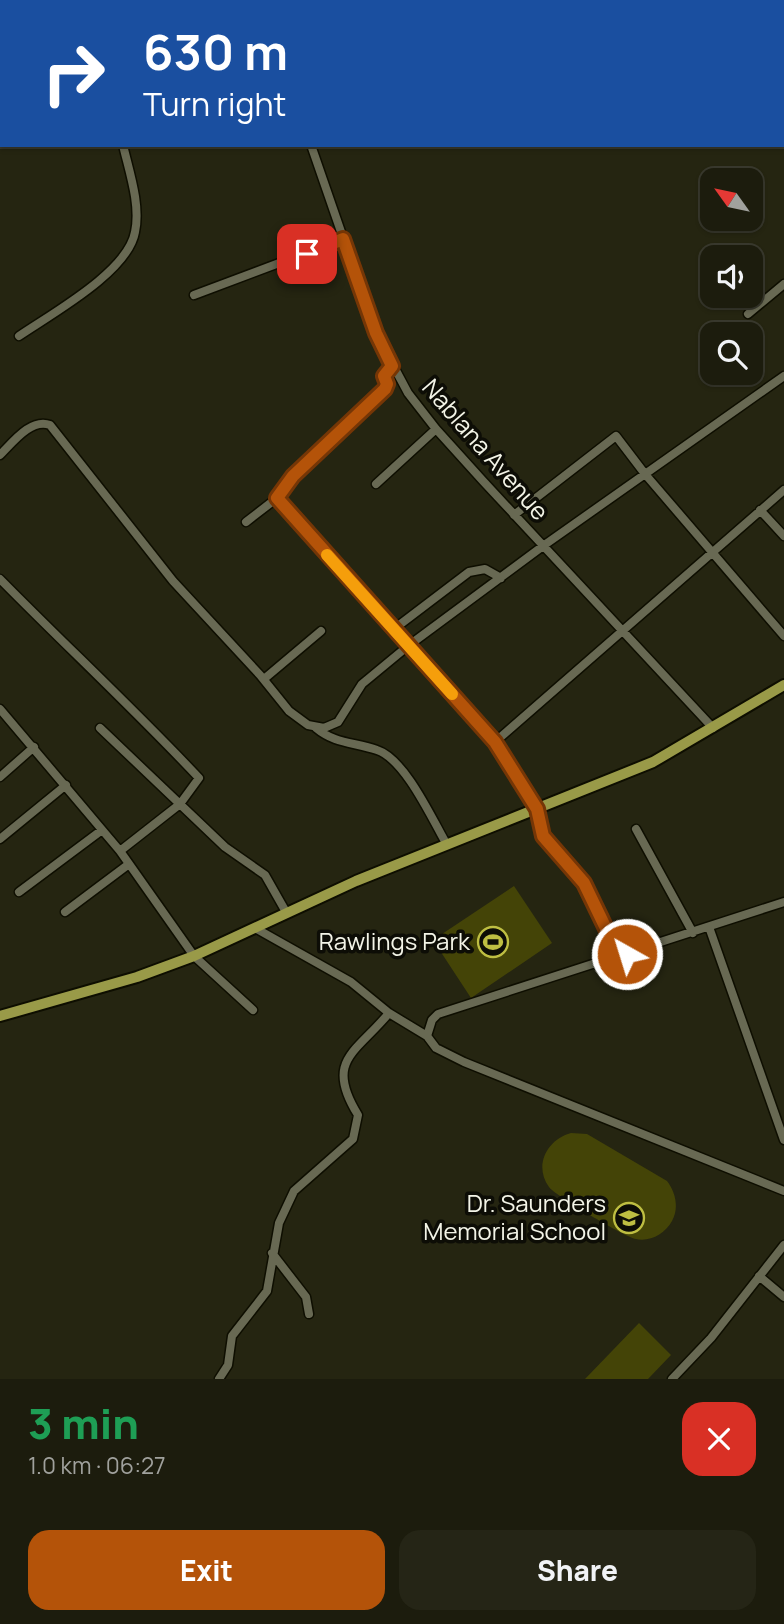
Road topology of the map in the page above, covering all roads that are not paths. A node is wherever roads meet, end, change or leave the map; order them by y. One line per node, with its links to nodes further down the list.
1 (123, 147): 7 (street)
2 (313, 147): 3 (street, Nablana Avenue)
3 (343, 239): 5 (street); 8 (street, Nablana Avenue)
4 (784, 284): 6 (street)
5 (194, 295)
6 (748, 314)
7 (19, 336)
8 (392, 366): 10 (street, Nablana Avenue); 15 (street)
9 (784, 376): 12 (street)
10 (436, 429): 13 (street); 17 (street, Nablana Avenue)
11 (0, 455): 29 (street)
12 (645, 474): 17 (street); 20 (street); 21 (street)
13 (376, 484)
14 (784, 490): 16 (street)
15 (277, 498): 18 (street); 24 (street)
16 (760, 510): 19 (street); 21 (street)
17 (514, 515): 20 (street, Nablana Avenue)
18 (246, 522)
19 (784, 536)
20 (543, 545): 22 (street); 26 (street, Nablana Avenue)
21 (713, 553): 26 (street); 27 (street)
22 (500, 578): 24 (street); 28 (street)
23 (0, 579): 39 (street)
24 (394, 629): 28 (street)
25 (321, 631): 29 (street)
26 (623, 632): 34 (street, Nablana Avenue); 35 (street)
27 (784, 636)
28 (408, 646): 33 (street); 35 (street)
29 (264, 679): 33 (street)
30 (784, 685): 34 (main road)
31 (0, 709): 36 (street)
32 (100, 728): 39 (street)
33 (316, 728): 44 (street)
34 (713, 728): 40 (main road)
35 (495, 742): 40 (street)
36 (34, 747): 37 (street); 38 (street)
37 (0, 777)
38 (66, 785): 42 (street); 43 (street)
39 (180, 804): 45 (street); 50 (street)
40 (537, 809): 44 (main road); 54 (street)
41 (636, 829): 53 (street)
42 (102, 830): 45 (street); 47 (street)
43 (0, 839)
44 (447, 845): 50 (main road)
45 (120, 851): 46 (street)
46 (129, 864): 49 (street); 55 (street)
47 (19, 892)
48 (784, 902): 51 (street)
49 (65, 912)
50 (286, 912): 52 (main road)
51 (709, 927): 53 (street); 60 (street)
52 (255, 928): 55 (main road); 57 (street)
53 (693, 933): 54 (street)
54 (627, 954): 59 (street)
55 (194, 956): 56 (street); 58 (main road)
56 (253, 1010)
57 (388, 1013): 59 (street); 63 (street)
58 (0, 1016)
59 (427, 1036): 61 (street)
60 (784, 1140)
61 (784, 1191)
62 (784, 1245): 64 (street)
63 (272, 1253): 66 (street); 67 (street)
64 (759, 1276): 65 (street); 68 (street)
65 (784, 1297)
66 (309, 1314)
67 (219, 1379)
68 (671, 1379)

